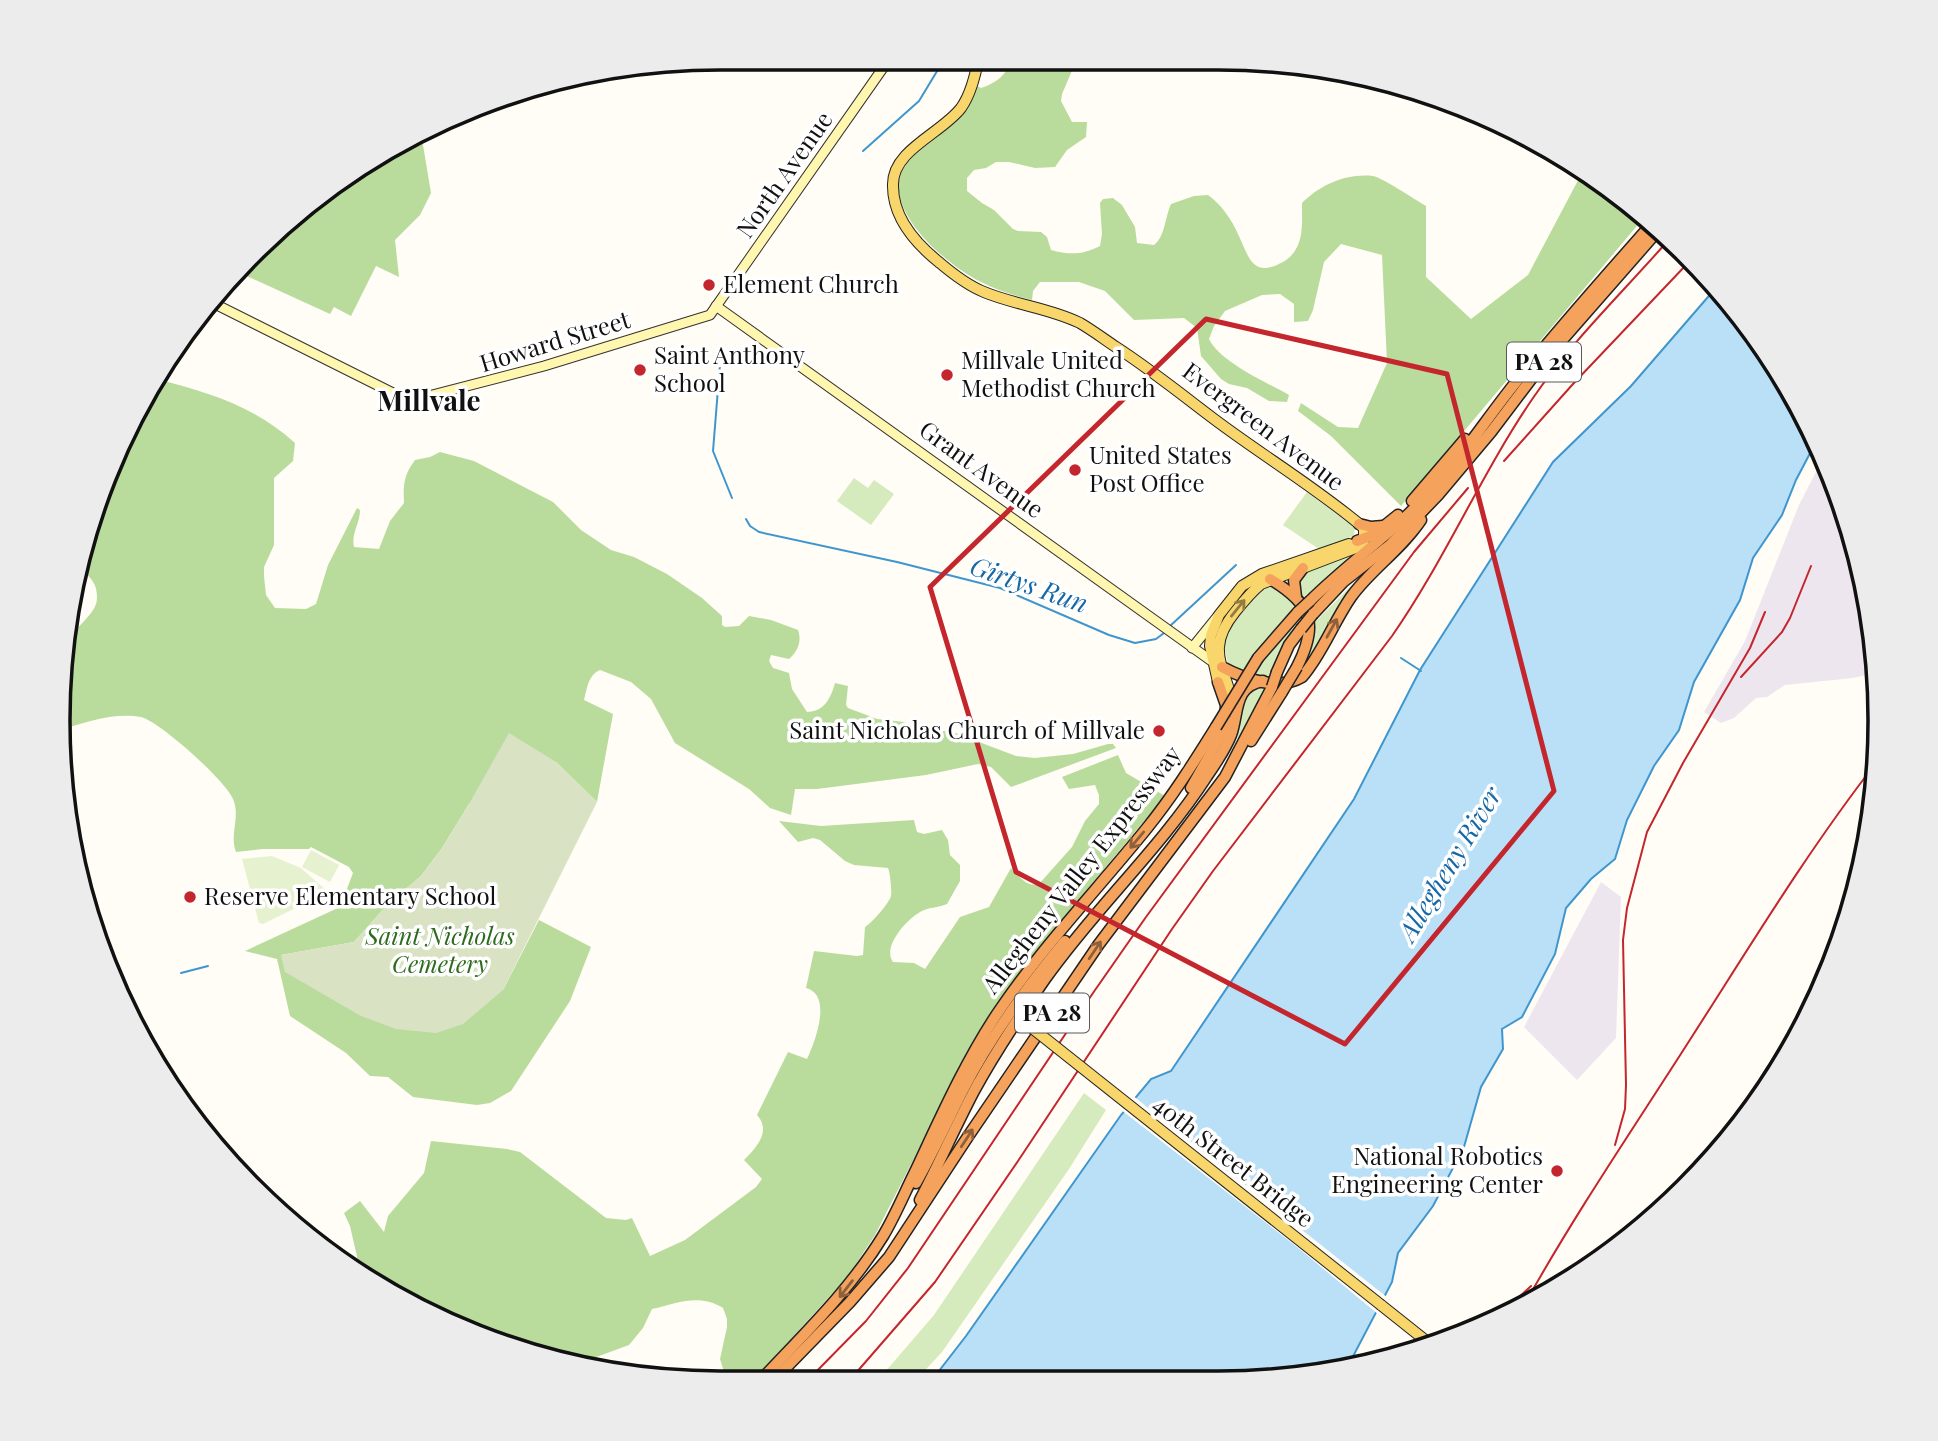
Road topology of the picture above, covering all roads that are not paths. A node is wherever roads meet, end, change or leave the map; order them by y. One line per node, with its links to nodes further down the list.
1 (882, 70): 6 (street, North Avenue)
2 (976, 70): 11 (main road, Evergreen Avenue)
3 (1646, 231): 8 (highway, Allegheny Valley Expressway / PA 28)
4 (1652, 237): 9 (highway, PA 28)
5 (219, 306): 7 (street, Howard Street)
6 (716, 306): 7 (street, North Avenue); 17 (street, Grant Avenue)
7 (710, 315)
8 (1518, 379): 10 (highway); 22 (highway, Allegheny Valley Expressway / PA 28, one-way to 22, bridge)
9 (1438, 495): 20 (highway, PA 28, bridge); 20 (highway, one-way to 9)
10 (1389, 523): 11 (highway); 12 (highway)
11 (1359, 524): 12 (main road)
12 (1361, 540): 13 (main road); 16 (main road)
13 (1303, 568): 14 (main road); 15 (highway)
14 (1270, 579): 15 (highway); 18 (main road, one-way to 14)
15 (1296, 597): 20 (highway, bridge)
16 (1219, 615): 17 (street); 18 (main road)
17 (1192, 648): 18 (street, Grant Avenue)
18 (1217, 665): 19 (main road); 20 (highway); 21 (main road)
19 (1218, 682): 23 (highway)
20 (1272, 687): 21 (highway); 26 (highway, PA 28, one-way to 20)
21 (1235, 716): 24 (highway)
22 (1104, 880): 23 (highway); 25 (highway, Allegheny Valley Expressway / PA 28)
23 (1038, 974): 24 (highway)
24 (1019, 1018): 25 (highway); 26 (highway); 27 (main road, 40th Street Bridge, bridge)
25 (885, 1233): 28 (highway, Allegheny Valley Expressway / PA 28, one-way to 28)
26 (889, 1256): 29 (highway, PA 28)
27 (1422, 1338)
28 (770, 1371)
29 (783, 1371)

